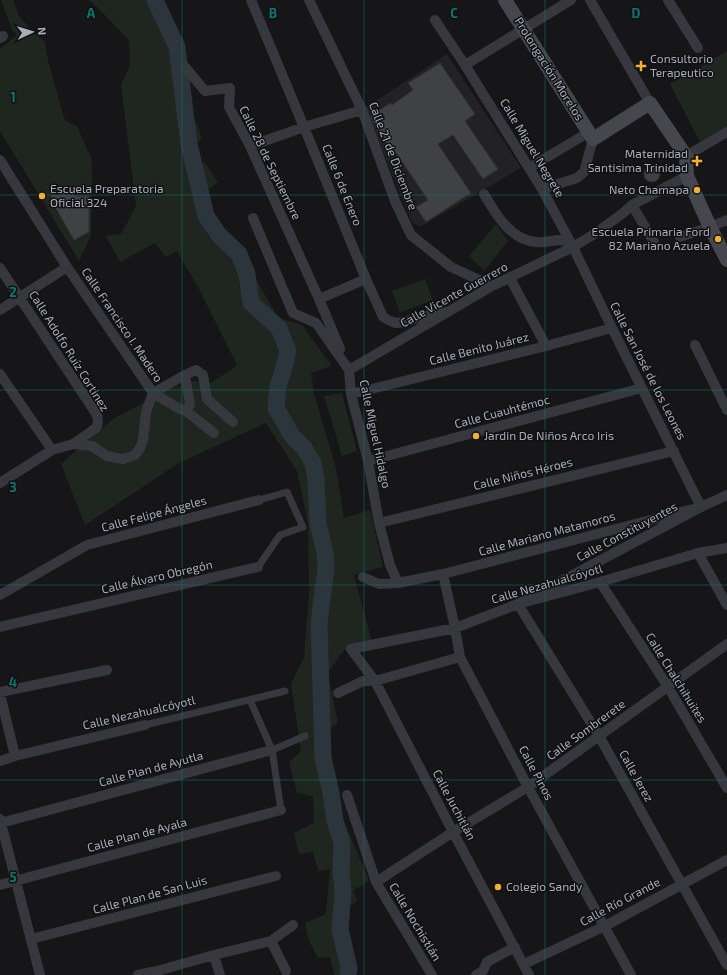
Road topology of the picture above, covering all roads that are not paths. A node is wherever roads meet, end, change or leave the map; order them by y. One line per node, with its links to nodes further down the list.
1 (251, 0): 14 (street, Calle 6 de Enero)
2 (309, 0): 13 (street, Calle 21 de Diciembre)
3 (505, 0): 8 (main road, Prolongación Morelos)
4 (571, 0): 8 (street)
5 (590, 0): 12 (street)
6 (668, 0): 9 (street)
7 (435, 20): 10 (street, Calle Miguel Negrete)
8 (524, 29): 10 (street); 16 (main road, Prolongación Morelos)
9 (698, 48)
10 (465, 65): 20 (street, Calle Miguel Negrete)
11 (185, 67): 17 (street, Calle 28 de Septiembre)
12 (650, 103): 16 (main road); 18 (main road)
13 (362, 110): 14 (street); 36 (street, Calle 21 de Diciembre)
14 (304, 127): 17 (street); 35 (street, Calle 6 de Enero)
15 (727, 132): 18 (street)
16 (591, 136): 20 (street); 22 (street)
17 (250, 146): 38 (street, Calle 28 de Septiembre)
18 (686, 156): 21 (main road)
19 (0, 160): 32 (street, Calle Francisco I. Madero)
20 (529, 168): 22 (street, Calle Miguel Negrete)
21 (687, 176): 24 (street, Calle Vicente Guerrero); 27 (main road)
22 (542, 189): 30 (street, Calle Miguel Negrete)
23 (484, 194): 30 (street)
24 (632, 204): 29 (street); 30 (street, Calle Vicente Guerrero)
25 (253, 218): 44 (street, Calle Miguel Hidalgo)
26 (727, 220): 27 (street)
27 (710, 227): 28 (street); 31 (main road)
28 (680, 237)
29 (654, 242)
30 (572, 244): 34 (street, Calle Vicente Guerrero); 41 (street, Calle San José de los Leones)
31 (727, 260)
32 (68, 267): 37 (street); 48 (street, Calle Francisco I. Madero)
33 (0, 268): 37 (street, Calle Adolfo Ruíz Cortinez)
34 (510, 278): 36 (street, Calle Vicente Guerrero); 43 (street)
35 (366, 279): 38 (street); 40 (street, Calle 6 de Enero)
36 (492, 286): 40 (street, Calle Vicente Guerrero)
37 (19, 297): 39 (street); 54 (street, Calle Adolfo Ruíz Cortinez)
38 (319, 299): 44 (street, Calle 28 de Septiembre)
39 (0, 310)
40 (447, 312): 44 (street, Calle Vicente Guerrero)
41 (612, 328): 43 (street, Calle Benito Juárez); 47 (street, Calle San José de los Leones)
42 (695, 345): 50 (street)
43 (546, 346): 49 (street, Calle Benito Juárez)
44 (349, 370): 49 (street, Calle Miguel Hidalgo)
45 (0, 374): 55 (street)
46 (185, 375): 48 (street); 51 (street); 52 (street)
47 (642, 388): 56 (street, Calle San José de los Leones); 57 (street, Calle Cuauhtémoc)
48 (153, 393): 51 (street); 54 (street, Calle Francisco I. Madero)
49 (352, 394): 57 (street, Calle Miguel Hidalgo)
50 (727, 410)
51 (186, 411): 53 (street)
52 (233, 422)
53 (214, 433)
54 (73, 444): 55 (street)
55 (52, 450): 58 (street)
56 (674, 451): 61 (street, Calle San José de los Leones); 62 (street, Calle Niños Héroes)
57 (368, 461): 62 (street, Calle Miguel Hidalgo)
58 (2, 479)
59 (727, 495): 61 (street, Calle Constituyentes)
60 (259, 500): 63 (street, Calle Felipe Ángeles); 71 (street, Calle Felipe Ángeles)
61 (701, 507): 67 (street, Calle Mariano Matamoros); 72 (street, Calle Constituyentes)
62 (379, 523): 70 (street, Calle Miguel Hidalgo)
63 (303, 527): 66 (street, Calle Álvaro Obregón)
64 (727, 548): 65 (street, Calle Nezahualcóyotl)
65 (698, 553): 69 (street, Calle Nezahualcóyotl); 73 (street)
66 (258, 567): 74 (street, Calle Álvaro Obregón)
67 (443, 574): 70 (street, Calle Mariano Matamoros); 75 (street, Calle Pinos)
68 (363, 577): 70 (street, Calle Mariano Matamoros)
69 (600, 582): 72 (street, Calle Nezahualcóyotl); 82 (street, Calle Chalchihuites)
70 (398, 583)
71 (0, 595)
72 (518, 604): 75 (street, Calle Nezahualcóyotl); 89 (street, Calle Jerez)
73 (727, 605)
74 (0, 627)
75 (455, 628): 77 (street, Calle Nezahualcóyotl); 78 (street, Calle Pinos)
76 (727, 644): 82 (street, Calle Sombrerete)
77 (351, 649): 80 (street); 81 (street, Calle Juchitlán)
78 (460, 657): 81 (street); 93 (street, Calle Pinos)
79 (107, 670): 84 (street)
80 (363, 680): 81 (street); 85 (street)
81 (375, 681): 98 (street, Calle Juchitlán)
82 (668, 687): 89 (street, Calle Sombrerete); 94 (street, Calle Chalchihuites)
83 (285, 691): 86 (street, Calle Nezahualcóyotl)
84 (0, 693): 91 (street)
85 (338, 693)
86 (250, 700): 87 (street, Calle Nezahualcóyotl); 90 (street)
87 (145, 725): 91 (street, Calle Nezahualcóyotl)
88 (305, 736): 90 (street, Calle Plan de Ayutla)
89 (599, 736): 93 (street, Calle Sombrerete); 103 (street, Calle Jerez)
90 (272, 750): 96 (street); 97 (street, Calle Plan de Ayutla)
91 (15, 756): 92 (street, Calle Nezahualcóyotl)
92 (0, 761)
93 (528, 787): 98 (street, Calle Sombrerete); 106 (street, Calle Pinos)
94 (727, 788)
95 (347, 795): 102 (street, Calle Nochistlán)
96 (281, 810): 101 (street, Calle Plan de Ayala)
97 (0, 821): 101 (street)
98 (453, 832): 102 (street, Calle Sombrerete); 109 (street, Calle Juchitlán)
99 (727, 860): 103 (street, Calle Río Grande)
100 (276, 876): 107 (street, Calle Plan de San Luis)
101 (16, 881): 104 (street, Calle Plan de Ayala); 107 (street)
102 (376, 882): 118 (street, Calle Nochistlán)
103 (682, 884): 106 (street, Calle Río Grande); 112 (street, Calle Jerez)
104 (0, 885)
105 (293, 926): 108 (street)
106 (605, 926): 111 (street, Calle Río Grande); 121 (street, Calle Pinos)
107 (31, 939): 115 (street)
108 (271, 941): 110 (street); 113 (street)
109 (514, 947): 111 (street, Calle Juchitlán); 119 (street)
110 (214, 955): 114 (street); 117 (street)
111 (524, 964): 120 (street, Calle Juchitlán)
112 (727, 965)
113 (286, 971)
114 (158, 973): 116 (street)
115 (40, 975)
116 (138, 975)
117 (220, 975)
118 (432, 975)
119 (476, 975)
120 (530, 975)
121 (631, 975)

